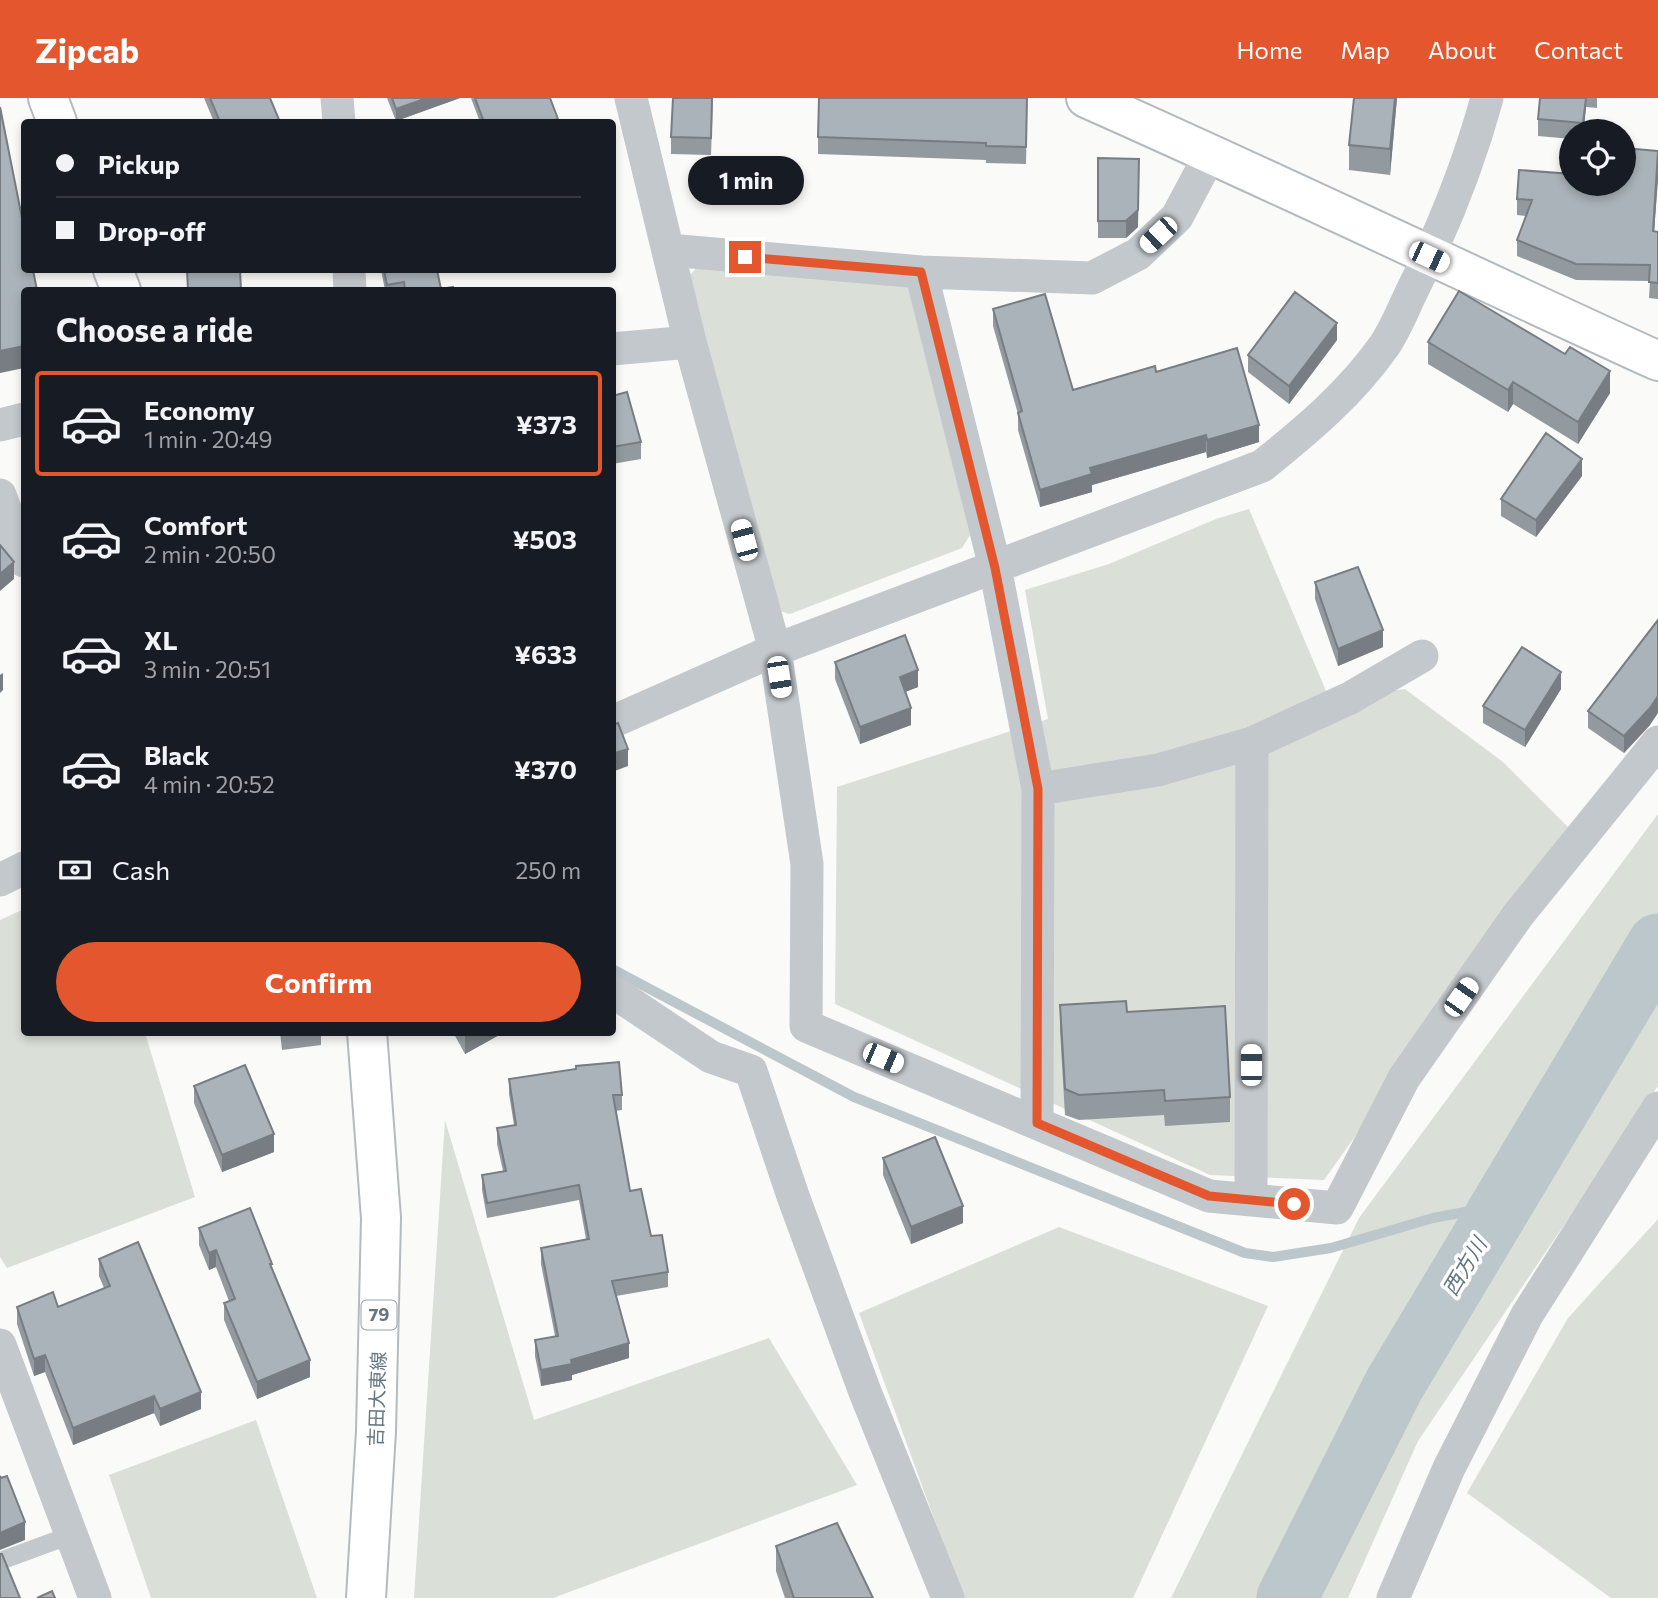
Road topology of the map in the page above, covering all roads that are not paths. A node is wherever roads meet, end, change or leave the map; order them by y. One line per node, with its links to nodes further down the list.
1 (48, 98): 6 (street)
2 (337, 98): 7 (street)
3 (631, 98): 9 (street)
4 (1086, 98): 8 (street)
5 (1487, 98): 10 (street)
6 (56, 119)
7 (339, 119)
8 (1212, 153): 10 (street); 11 (street)
9 (669, 250): 11 (street); 12 (street)
10 (1429, 257): 14 (street); 19 (street)
11 (921, 272): 19 (street)
12 (690, 342): 13 (street); 20 (street)
13 (616, 349)
14 (1658, 361)
15 (21, 420): 16 (street)
16 (0, 425)
17 (0, 495): 18 (street)
18 (21, 553)
19 (995, 568): 20 (street); 25 (street)
20 (775, 650): 22 (street); 31 (street)
21 (1422, 656): 24 (street)
22 (616, 720)
23 (1658, 742): 32 (street)
24 (1252, 743): 25 (street); 32 (street)
25 (1038, 789): 31 (street)
26 (21, 870): 27 (street)
27 (0, 880)
28 (616, 994): 38 (street)
29 (367, 1036): 37 (street, 吉田大東線 / 79)
30 (1658, 1108): 39 (street)
31 (1037, 1123): 32 (street)
32 (1251, 1200)
33 (0, 1345): 34 (street)
34 (71, 1535): 35 (lane); 36 (street)
35 (0, 1561)
36 (95, 1598)
37 (366, 1598)
38 (948, 1598)
39 (1393, 1598)

